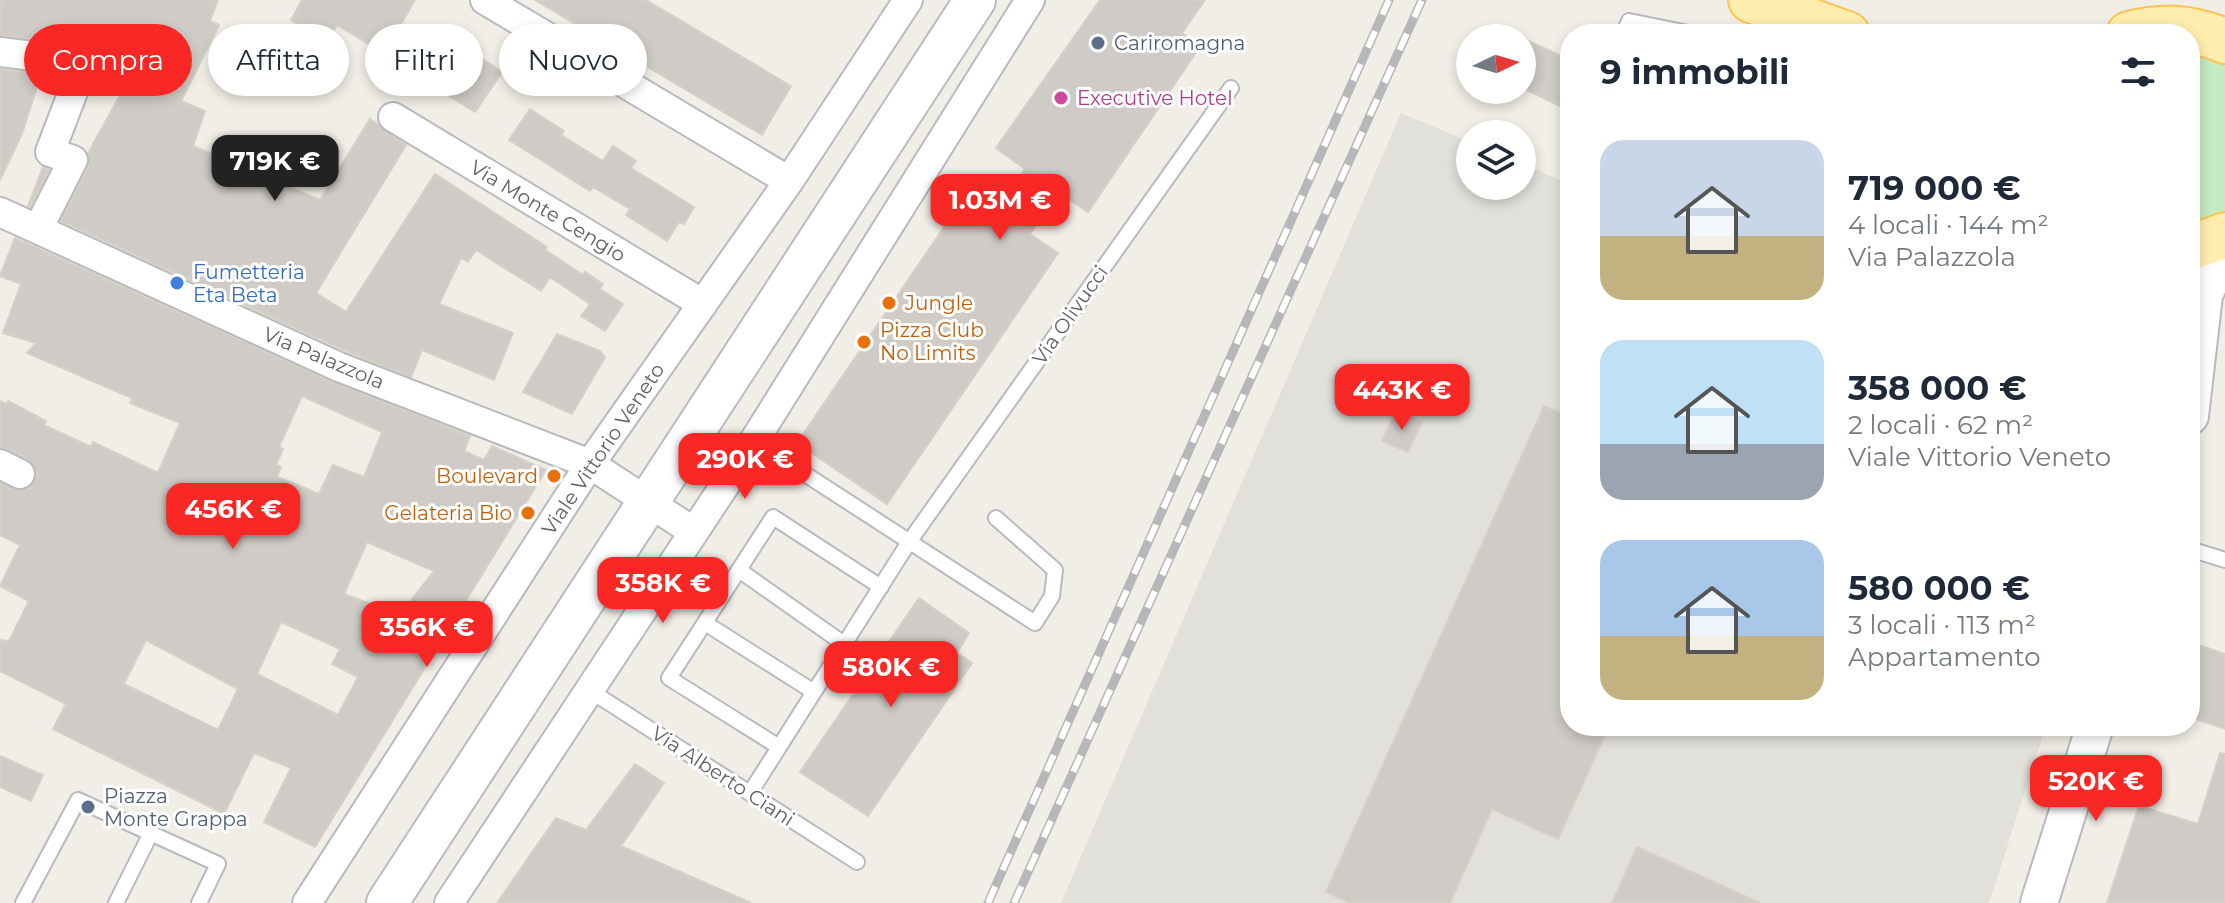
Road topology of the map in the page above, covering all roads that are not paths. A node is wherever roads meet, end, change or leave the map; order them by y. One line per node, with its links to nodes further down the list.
1 (485, 0): 10 (street)
2 (908, 0): 10 (street, Viale Vittorio Veneto)
3 (975, 0): 20 (main road)
4 (1030, 0): 18 (street)
5 (1751, 0): 6 (main road)
6 (1819, 24)
7 (0, 52): 12 (street)
8 (1231, 88): 23 (lane, Via Olivucci)
9 (393, 117): 16 (street, Via Monte Cengio)
10 (789, 181): 16 (street, Viale Vittorio Veneto)
11 (0, 212): 12 (street, Via Palazzola)
12 (38, 229): 19 (street, Via Palazzola)
13 (2225, 235): 14 (main road)
14 (2200, 244)
15 (2225, 247): 17 (street)
16 (703, 304): 19 (street, Viale Vittorio Veneto)
17 (2200, 327)
18 (754, 441): 22 (street); 23 (lane)
19 (590, 464): 20 (street, Via Palazzola); 40 (street, Viale Vittorio Veneto)
20 (648, 502): 22 (street, Via Palazzola); 41 (main road)
21 (996, 518): 23 (lane)
22 (694, 532): 30 (street)
23 (909, 542): 27 (lane, Via Olivucci)
24 (2200, 552): 25 (lane)
25 (2225, 560)
26 (739, 570): 27 (lane); 28 (lane); 29 (lane)
27 (881, 587): 29 (lane, Via Olivucci)
28 (705, 623): 31 (lane); 33 (lane)
29 (844, 644): 31 (lane, Via Olivucci)
30 (589, 690): 34 (lane, Via Alberto Ciani); 42 (street)
31 (814, 692): 33 (lane, Via Olivucci)
32 (2092, 736): 43 (street)
33 (779, 747): 34 (lane, Via Olivucci)
34 (750, 793): 36 (lane, Via Alberto Ciani)
35 (151, 833): 37 (lane); 38 (lane); 39 (lane)
36 (857, 862)
37 (23, 903)
38 (116, 903)
39 (199, 903)
40 (307, 903)
41 (387, 903)
42 (449, 903)
43 (2039, 903)

